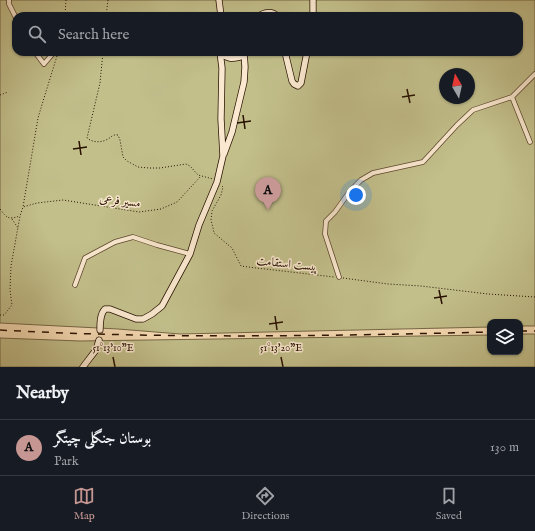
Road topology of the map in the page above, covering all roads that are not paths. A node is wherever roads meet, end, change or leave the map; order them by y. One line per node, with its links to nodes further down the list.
1 (9, 0): 4 (street)
2 (219, 0): 5 (street)
3 (313, 0): 6 (street)
4 (13, 12)
5 (220, 12)
6 (313, 12)
7 (38, 56): 8 (street)
8 (51, 56)
9 (220, 56): 18 (street)
10 (224, 56): 11 (street)
11 (241, 56)
12 (244, 56): 18 (street)
13 (286, 56): 14 (street)
14 (306, 56)
15 (535, 74): 16 (street)
16 (512, 97): 17 (street); 20 (street)
17 (530, 142)
18 (224, 156): 19 (street)
19 (190, 254): 21 (street); 22 (street)
20 (339, 277)
21 (75, 285)
22 (100, 330)
23 (99, 340): 24 (street)
24 (84, 367)

